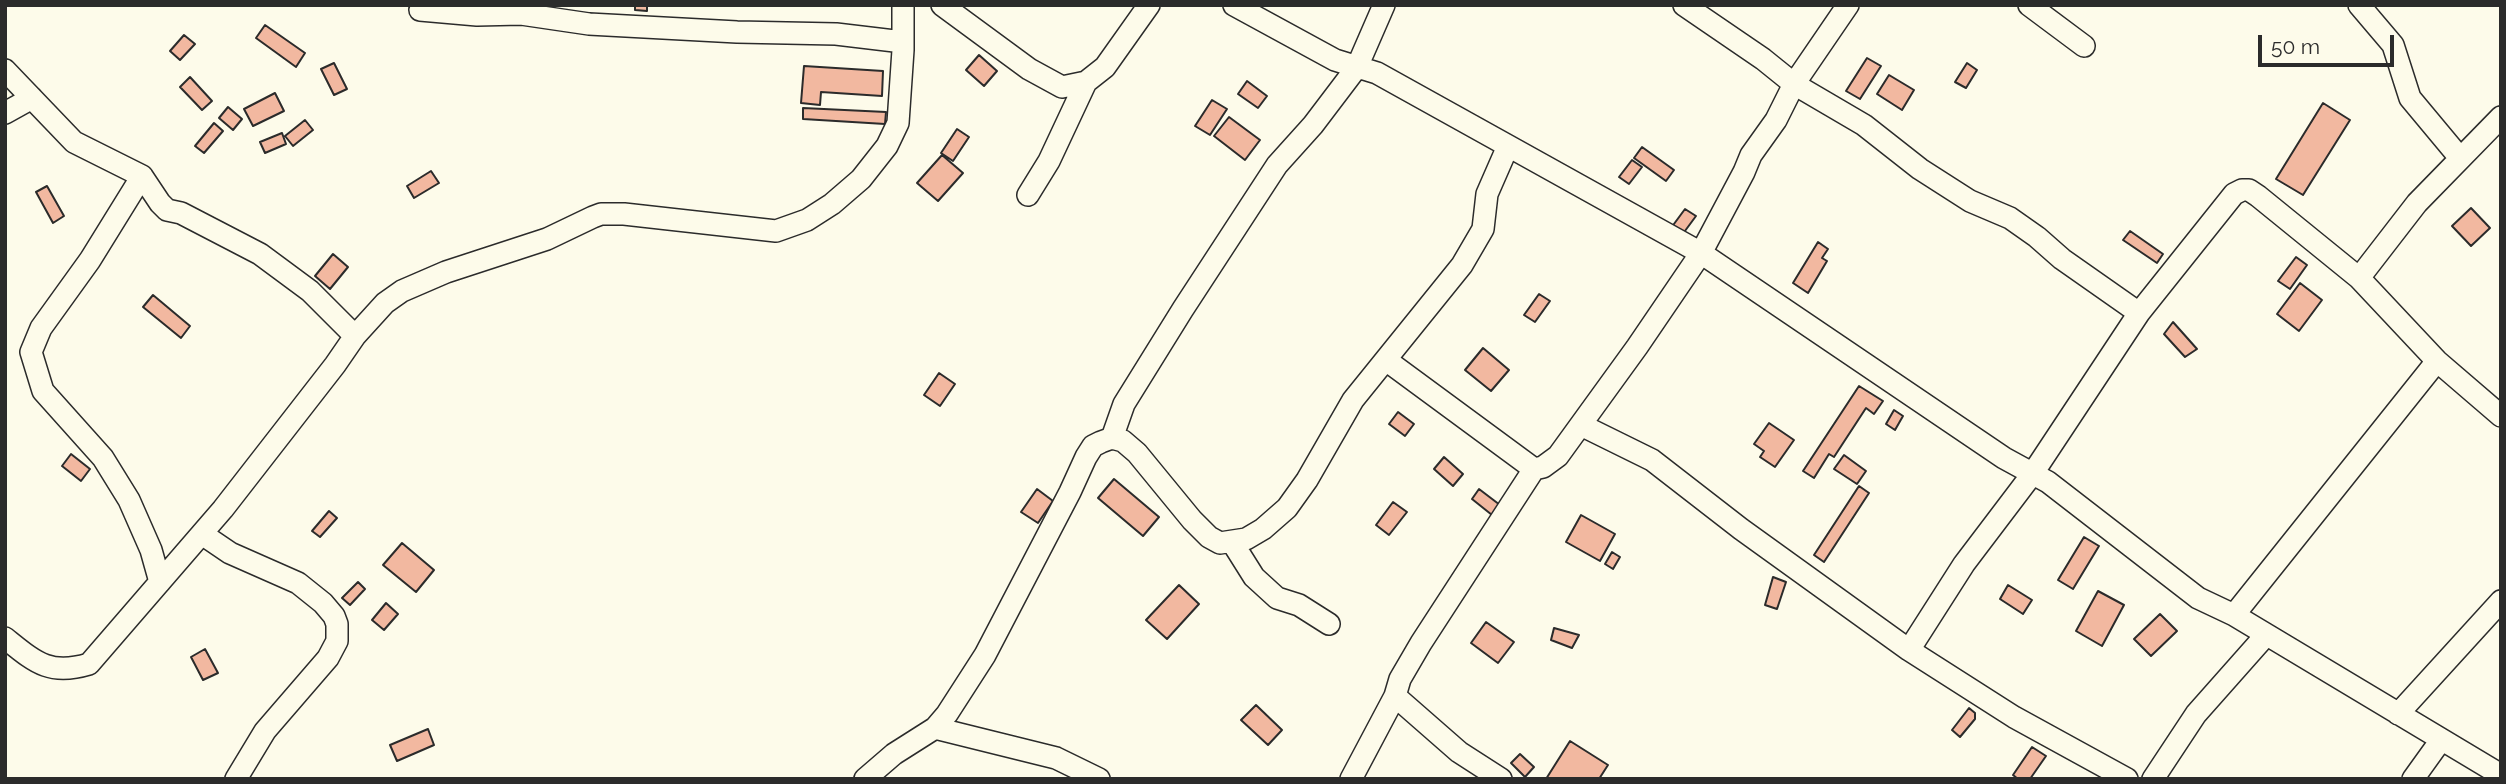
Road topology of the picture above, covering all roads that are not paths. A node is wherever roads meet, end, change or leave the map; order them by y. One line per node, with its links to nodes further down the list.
1 (903, 5): 11 (street)
2 (942, 5): 15 (street)
3 (1149, 5): 15 (street)
4 (1234, 5): 13 (street)
5 (1384, 5): 13 (street)
6 (1684, 5): 16 (street)
7 (1848, 5): 16 (street)
8 (2029, 5): 12 (street)
9 (2359, 5): 21 (street)
10 (419, 10): 11 (street)
11 (903, 42): 27 (street)
12 (2084, 46)
13 (1357, 67): 20 (street); 32 (street)
14 (5, 70): 17 (street)
15 (1086, 82): 23 (street)
16 (1794, 84): 24 (street); 26 (street)
17 (32, 98): 18 (street); 22 (street)
18 (5, 113)
19 (2501, 117): 21 (street)
20 (1508, 146): 24 (street); 28 (street)
21 (2460, 158): 25 (street)
22 (142, 176): 27 (street); 37 (street)
23 (1028, 195)
24 (1701, 253): 31 (street); 34 (street)
25 (2359, 278): 26 (street); 29 (street)
26 (2139, 313): 34 (street)
27 (355, 336): 35 (street)
28 (1386, 360): 33 (street); 36 (street)
29 (2437, 361): 30 (street); 39 (street)
30 (2500, 413)
31 (1581, 425): 33 (street); 43 (street)
32 (1112, 438): 36 (street); 46 (street)
33 (1534, 469): 44 (street)
34 (2033, 473): 39 (street); 43 (street)
35 (202, 534): 37 (street); 49 (street)
36 (1232, 542): 40 (street)
37 (160, 582): 42 (street)
38 (2501, 601): 45 (street)
39 (2234, 615): 41 (street)
40 (1329, 624)
41 (2266, 635): 45 (street); 55 (street)
42 (5, 638)
43 (1909, 650): 54 (street)
44 (1395, 696): 52 (street); 53 (street)
45 (2398, 714): 47 (street)
46 (935, 728): 50 (street); 51 (street)
47 (2441, 740): 48 (street); 56 (street)
48 (2501, 775)
49 (236, 779)
50 (865, 779)
51 (1099, 779)
52 (1351, 779)
53 (1501, 779)
54 (2127, 779)
55 (2153, 779)
56 (2413, 779)

